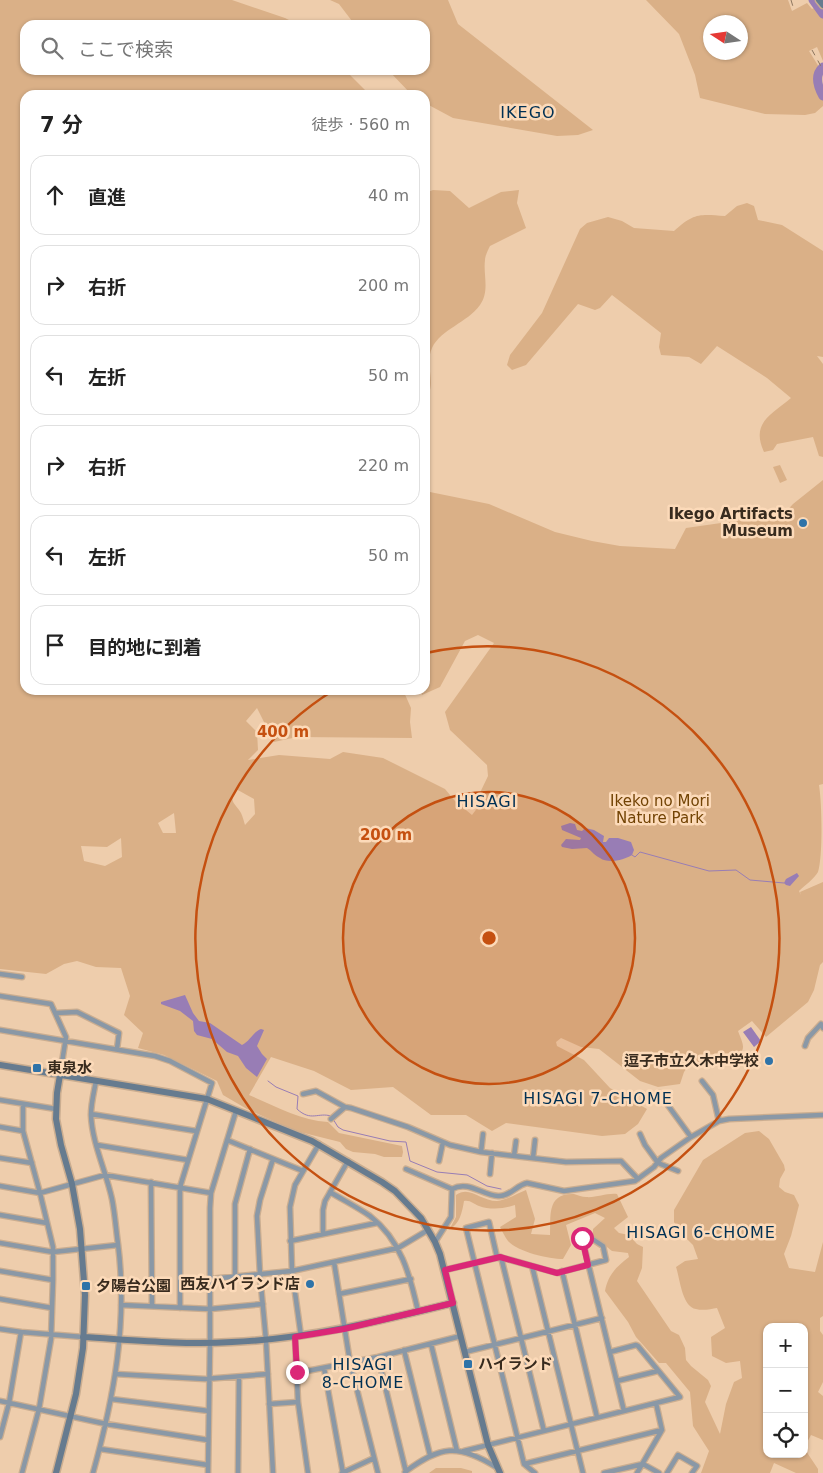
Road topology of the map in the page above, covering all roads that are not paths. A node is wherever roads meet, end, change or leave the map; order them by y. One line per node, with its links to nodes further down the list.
1 (819, 0): 2 (street)
2 (823, 6)
3 (0, 974): 4 (street)
4 (22, 977)
5 (0, 996): 6 (street)
6 (56, 1013): 9 (street); 11 (street)
7 (823, 1028): 10 (street)
8 (0, 1030): 9 (street)
9 (66, 1041): 11 (street); 13 (street)
10 (805, 1046)
11 (117, 1049): 18 (street)
12 (0, 1065): 13 (street)
13 (60, 1075): 14 (street); 22 (street)
14 (96, 1081): 18 (street); 24 (street)
15 (702, 1081): 27 (street)
16 (660, 1093): 33 (street)
17 (303, 1094): 21 (street)
18 (207, 1099): 23 (street); 30 (street)
19 (0, 1100): 20 (street)
20 (23, 1104): 22 (street); 29 (street)
21 (345, 1107): 26 (street); 37 (street)
22 (56, 1109): 59 (street)
23 (236, 1111): 34 (street); 38 (street)
24 (91, 1114): 30 (street); 39 (street)
25 (823, 1115): 27 (street)
26 (332, 1118)
27 (719, 1121): 33 (street)
28 (0, 1127): 29 (street)
29 (23, 1131): 50 (street)
30 (196, 1131): 47 (street)
31 (484, 1134): 41 (street)
32 (640, 1134): 51 (street)
33 (691, 1137): 51 (street)
34 (227, 1140): 40 (street); 65 (street)
35 (535, 1140): 45 (street)
36 (516, 1141): 43 (street)
37 (444, 1142): 41 (street); 49 (street)
38 (319, 1144): 48 (street); 54 (street)
39 (97, 1145): 47 (street); 56 (street)
40 (250, 1149): 46 (street); 88 (street)
41 (481, 1152): 42 (street)
42 (492, 1153): 43 (street); 55 (street)
43 (514, 1156): 45 (street)
44 (0, 1158): 50 (street)
45 (533, 1158): 57 (street)
46 (273, 1159): 54 (street); 87 (street)
47 (188, 1160): 61 (street)
48 (348, 1161): 63 (street); 69 (street)
49 (439, 1161)
50 (32, 1163): 64 (street)
51 (658, 1163): 53 (street); 57 (street)
52 (406, 1169): 62 (street)
53 (678, 1170)
54 (303, 1171): 71 (street)
55 (490, 1174)
56 (105, 1175): 58 (street); 59 (street); 74 (street)
57 (638, 1179): 62 (street)
58 (151, 1182): 61 (street); 97 (street)
59 (72, 1184): 64 (street); 76 (street)
60 (0, 1186): 64 (street)
61 (180, 1187): 65 (street); 99 (street)
62 (452, 1189): 72 (street)
63 (330, 1192): 68 (street); 70 (street)
64 (40, 1193): 67 (street)
65 (211, 1193): 89 (street)
66 (0, 1215): 67 (street)
67 (47, 1223): 77 (street)
68 (377, 1223): 70 (street); 75 (street)
69 (428, 1230): 72 (street); 75 (street)
70 (323, 1234): 71 (street)
71 (290, 1241): 85 (street)
72 (435, 1242): 83 (street)
73 (0, 1243): 77 (street)
74 (118, 1245): 76 (street); 96 (street)
75 (398, 1248): 79 (street); 90 (street)
76 (82, 1249): 77 (street); 111 (street)
77 (53, 1252): 91 (street)
78 (499, 1257): 80 (street); 80 (street); 82 (street); 112 (street)
79 (334, 1262): 85 (street); 92 (street)
80 (474, 1263): 83 (street); 117 (street)
81 (588, 1265): 81 (street); 86 (street); 102 (street)
82 (532, 1266): 86 (street); 106 (street)
83 (445, 1270): 94 (street)
84 (0, 1271): 91 (street)
85 (292, 1271): 87 (street); 109 (street)
86 (562, 1272): 103 (street)
87 (260, 1275): 88 (street); 95 (street)
88 (235, 1277): 89 (street)
89 (210, 1279): 100 (street)
90 (411, 1279): 92 (street); 101 (street)
91 (53, 1280): 98 (street)
92 (339, 1294): 105 (street)
93 (0, 1299): 98 (street)
94 (453, 1303): 101 (street); 110 (street)
95 (262, 1304): 100 (street); 114 (street)
96 (121, 1305): 97 (street); 113 (street)
97 (152, 1306): 99 (street)
98 (52, 1308): 108 (street)
99 (180, 1308): 100 (street)
100 (210, 1310): 115 (street)
101 (418, 1311): 105 (street)
102 (602, 1318): 103 (street); 120 (street)
103 (575, 1325): 106 (street); 141 (street)
104 (0, 1329): 107 (street)
105 (344, 1329): 109 (street); 122 (street)
106 (548, 1331): 112 (street); 143 (street)
107 (21, 1332): 108 (street); 134 (street)
108 (52, 1335): 111 (street); 137 (street)
109 (298, 1336): 114 (street); 125 (street)
110 (461, 1336): 116 (street); 119 (street)
111 (83, 1337): 113 (street); 140 (street)
112 (521, 1338): 117 (street); 145 (street)
113 (120, 1339): 115 (street); 126 (street)
114 (266, 1340): 115 (street); 127 (street)
115 (210, 1343): 129 (street)
116 (431, 1344): 118 (street); 151 (street)
117 (494, 1345): 119 (street); 147 (street)
118 (404, 1350): 121 (street); 154 (street)
119 (465, 1352): 149 (street)
120 (610, 1352): 124 (street); 130 (street)
121 (378, 1357): 122 (street); 160 (street)
122 (350, 1362): 123 (street); 155 (street)
123 (324, 1368): 125 (street); 168 (street)
124 (658, 1371): 130 (street); 135 (street)
125 (297, 1372): 133 (street)
126 (115, 1374): 129 (street); 131 (street)
127 (268, 1374): 128 (street); 136 (street)
128 (239, 1377): 129 (street); 165 (street)
129 (210, 1379): 139 (street)
130 (617, 1381): 138 (street)
131 (111, 1398): 139 (street); 142 (street)
132 (0, 1401): 134 (street)
133 (298, 1402): 136 (street); 167 (street)
134 (9, 1403): 137 (street); 146 (street)
135 (656, 1403): 138 (street); 144 (street)
136 (270, 1404): 166 (street)
137 (39, 1409): 140 (street); 161 (street)
138 (624, 1411): 141 (street)
139 (209, 1412): 148 (street)
140 (71, 1417): 142 (street); 162 (street)
141 (597, 1417): 143 (street)
142 (106, 1424): 148 (street); 150 (street)
143 (571, 1424): 145 (street); 153 (street)
144 (662, 1430): 153 (street); 157 (street)
145 (544, 1431): 147 (street)
146 (0, 1437)
147 (517, 1437): 149 (street); 156 (street)
148 (208, 1440): 158 (street)
149 (488, 1445): 152 (street); 159 (street)
150 (100, 1448): 158 (street); 163 (street)
151 (458, 1451): 152 (street); 154 (street)
152 (464, 1451): 159 (street)
153 (578, 1451): 156 (street); 171 (street)
154 (430, 1455): 160 (street)
155 (374, 1458): 168 (street); 169 (street)
156 (524, 1464): 170 (street)
157 (643, 1464): 172 (street); 173 (street); 174 (street)
158 (208, 1465): 164 (street)
159 (498, 1470)
160 (405, 1472)
161 (22, 1473)
162 (56, 1473)
163 (93, 1473)
164 (208, 1473)
165 (238, 1473)
166 (273, 1473)
167 (308, 1473)
168 (342, 1473)
169 (378, 1473)
170 (535, 1473)
171 (583, 1473)
172 (604, 1473)
173 (637, 1473)
174 (659, 1473)
175 (668, 1473): 176 (street)
176 (692, 1473)

